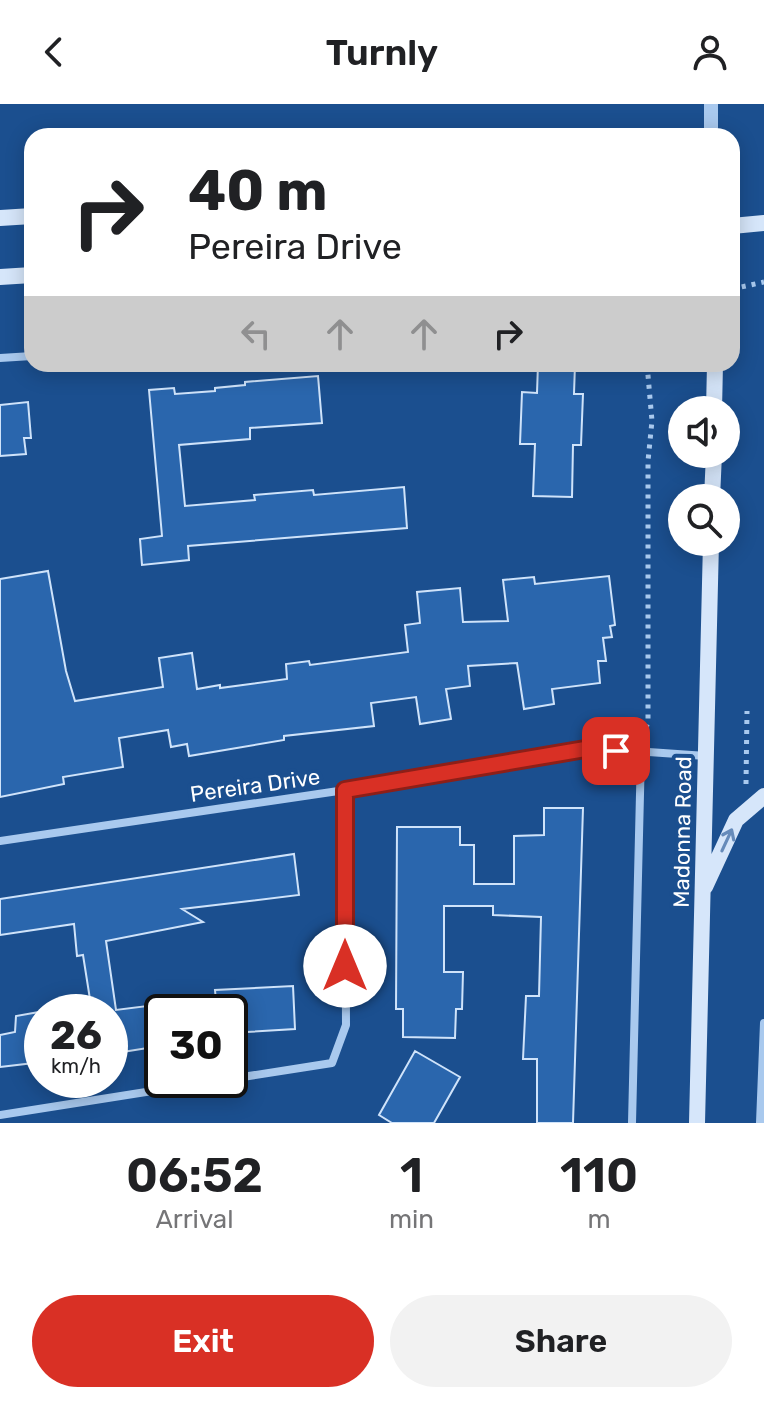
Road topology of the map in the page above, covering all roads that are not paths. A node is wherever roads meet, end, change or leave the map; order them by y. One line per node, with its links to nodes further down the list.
1 (711, 104): 2 (street)
2 (711, 128)
3 (24, 216): 4 (main road)
4 (0, 218)
5 (764, 223): 6 (main road)
6 (740, 225)
7 (24, 276): 8 (main road)
8 (0, 277)
9 (24, 356): 10 (street)
10 (0, 358)
11 (715, 372): 12 (main road)
12 (714, 396)
13 (711, 556): 15 (main road, Madonna Road)
14 (641, 753): 15 (street, Pereira Drive); 16 (street, Pereira Drive); 24 (street, Madonna Road)
15 (706, 756): 19 (main road, Madonna Road)
16 (345, 790): 18 (street, Pereira Drive); 21 (street)
17 (761, 798): 19 (main road, one-way to 17)
18 (0, 841)
19 (703, 892): 25 (main road, Madonna Road)
20 (764, 1023): 26 (street)
21 (248, 1076)
22 (144, 1092): 23 (street)
23 (0, 1115)
24 (632, 1123)
25 (697, 1123)
26 (760, 1123)

